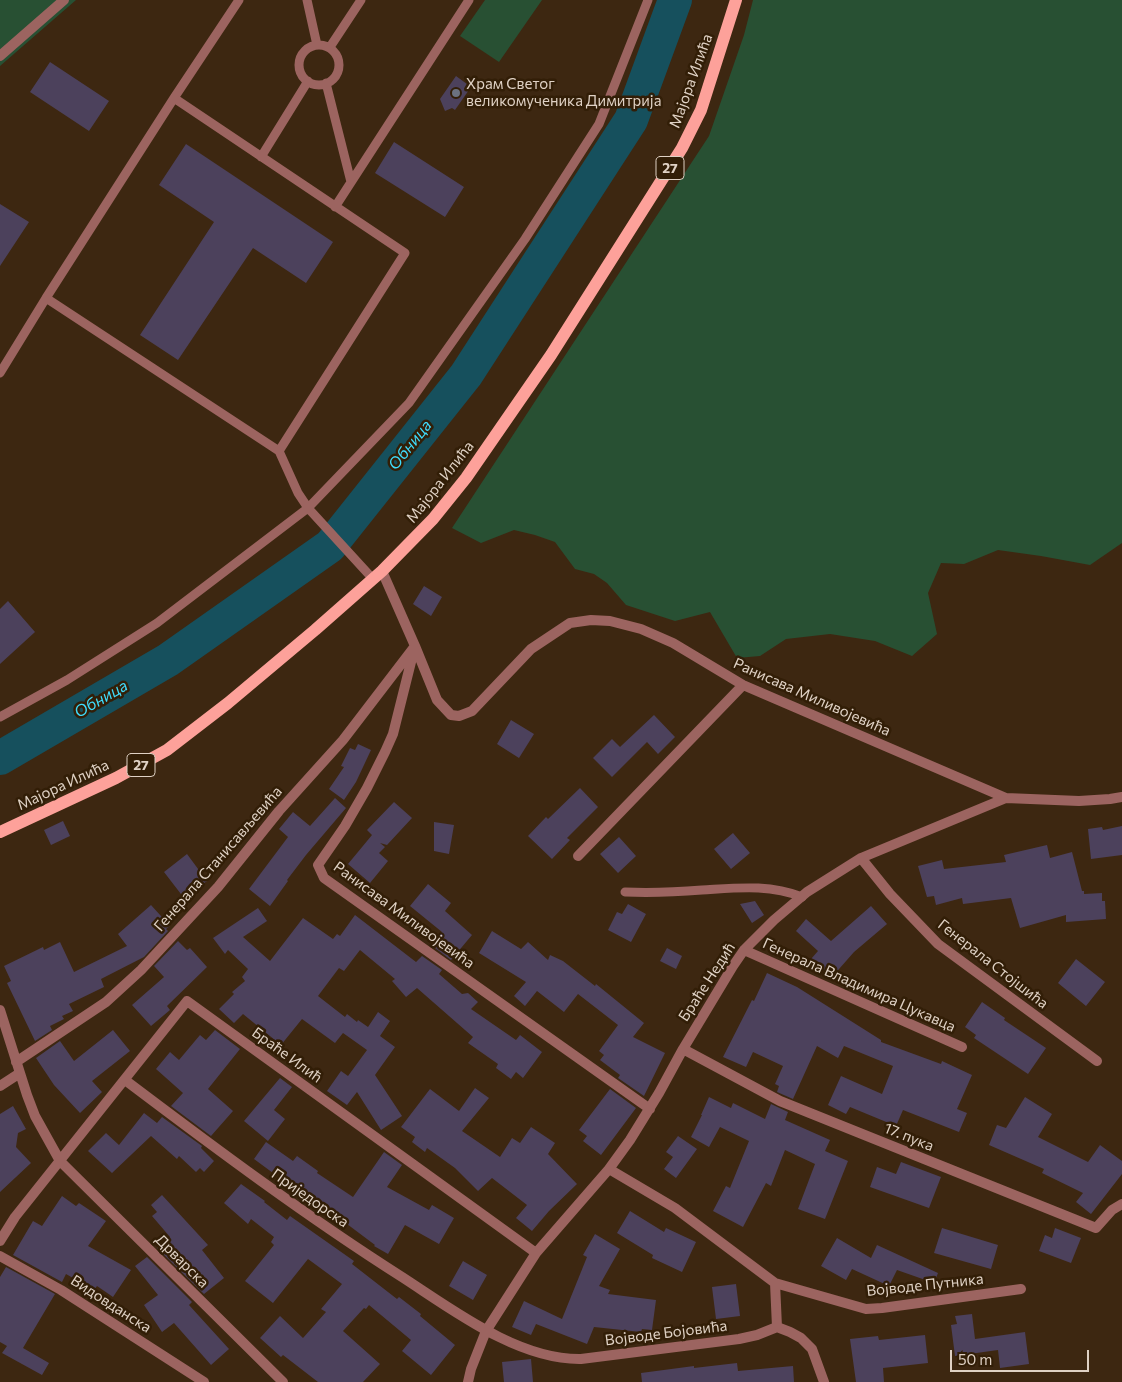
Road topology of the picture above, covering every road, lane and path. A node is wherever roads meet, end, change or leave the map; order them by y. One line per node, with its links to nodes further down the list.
1 (64, 0): 10 (street)
2 (239, 0): 13 (lane)
3 (307, 0): 8 (lane)
4 (361, 0): 9 (lane)
5 (469, 0): 15 (lane)
6 (648, 0): 20 (lane)
7 (736, 0): 21 (main road, Мајора Илића / 27)
8 (317, 44): 9 (lane); 11 (lane)
9 (330, 47): 12 (lane)
10 (0, 56)
11 (308, 81): 12 (lane); 14 (lane)
12 (326, 83): 15 (lane)
13 (174, 98): 14 (lane); 17 (lane)
14 (261, 157): 16 (lane)
15 (351, 182): 16 (lane)
16 (335, 206): 19 (lane)
17 (46, 298): 18 (lane); 19 (lane)
18 (0, 373)
19 (279, 451): 20 (lane)
20 (312, 511): 21 (lane); 24 (lane)
21 (378, 575): 22 (street, Ранисава Миливојевића); 27 (main road, Мајора Илића / 27)
22 (415, 646): 23 (street, Ранисава Миливојевића); 37 (street, Генерала Станисављевића); 41 (street, Ранисава Миливојевића)
23 (743, 685): 26 (street, Ранисава Миливојевића); 28 (street)
24 (0, 717)
25 (1122, 797): 26 (street, Браће Недић)
26 (1006, 798): 29 (street, Браће Недић)
27 (0, 832)
28 (578, 856)
29 (861, 858): 31 (street, Браће Недић); 36 (street, Генерала Стојшића)
30 (625, 892): 31 (lane)
31 (802, 897): 32 (street, Браће Недић)
32 (744, 950): 34 (street, Генерала Владимира Цукавца); 35 (street, Браће Недић)
33 (0, 1010): 37 (street, Дрварска)
34 (962, 1047)
35 (683, 1050): 41 (street, Браће Недић); 44 (street, 17. пука)
36 (1097, 1061)
37 (16, 1062): 38 (street, Дрварска)
38 (20, 1073): 40 (street); 42 (street, Дрварска)
39 (125, 1080): 42 (street, Браће Илић); 46 (street, Браће Илић); 51 (street, Приједорска)
40 (0, 1086)
41 (650, 1109): 43 (street, Браће Недић)
42 (60, 1161): 45 (street, Браће Илић); 53 (street, Дрварска)
43 (608, 1169): 46 (street, Браће Недић); 48 (street, Војводе Путника)
44 (1122, 1204)
45 (0, 1241)
46 (536, 1253): 51 (street, Браће Недић)
47 (0, 1256): 52 (street, Видовданска)
48 (775, 1283): 49 (street, Војводе Путника); 50 (street)
49 (1021, 1289)
50 (777, 1327): 51 (street, Војводе Бојовића); 55 (street)
51 (486, 1331): 54 (street, Браће Недић)
52 (204, 1382)
53 (283, 1382)
54 (468, 1382)
55 (824, 1382)

